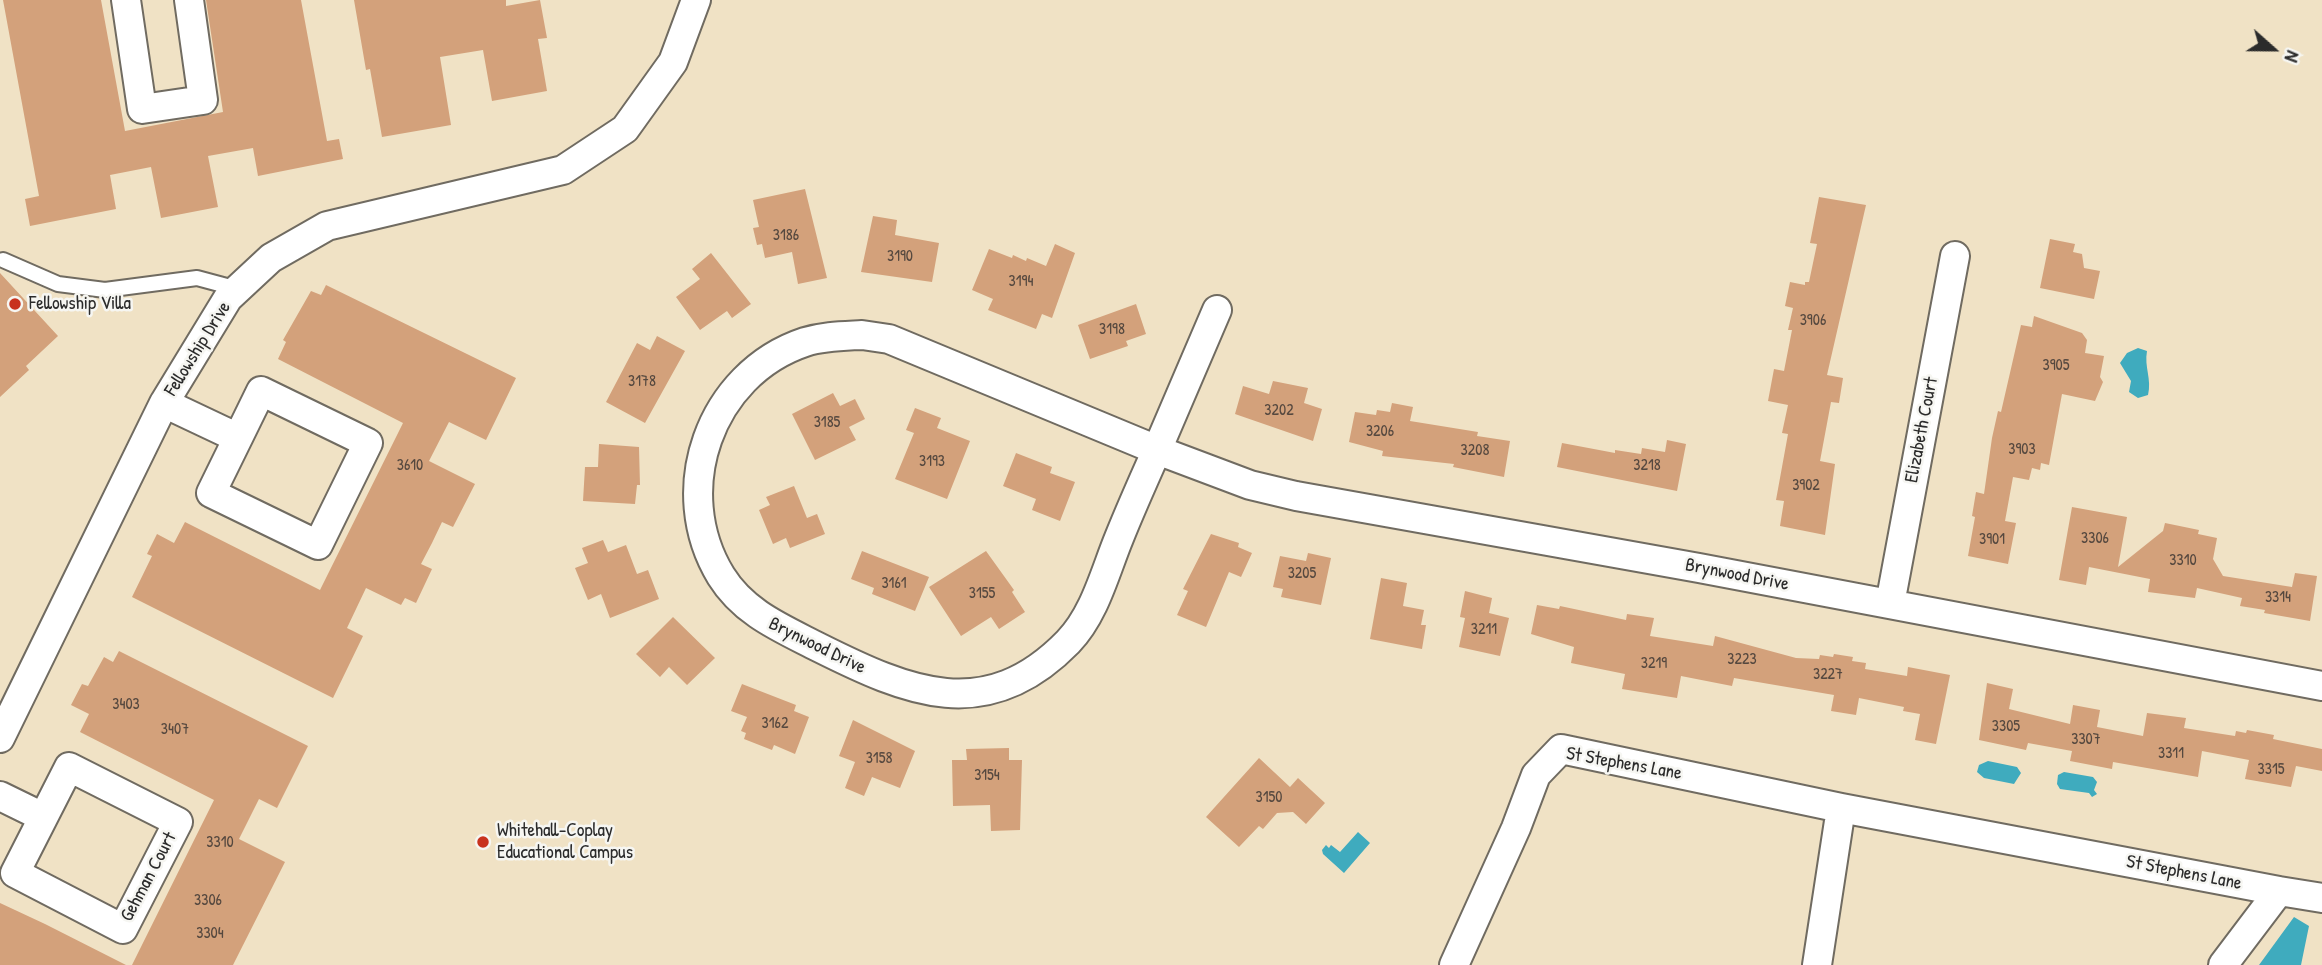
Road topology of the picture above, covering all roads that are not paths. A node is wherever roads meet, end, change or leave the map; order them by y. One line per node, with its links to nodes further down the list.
1 (126, 0): 2 (street)
2 (189, 0)
3 (696, 0): 6 (street, Fellowship Drive)
4 (1955, 256): 11 (street, Elizabeth Court)
5 (3, 260): 6 (lane)
6 (238, 289): 8 (street, Fellowship Drive)
7 (1217, 310): 10 (street, Brynwood Drive)
8 (163, 403): 9 (street); 13 (street, Fellowship Drive)
9 (238, 438): 9 (street)
10 (1157, 450): 10 (street, Brynwood Drive); 11 (street, Brynwood Drive)
11 (1890, 604): 12 (street, Brynwood Drive)
12 (2322, 686)
13 (0, 738)
14 (0, 796): 16 (street)
15 (1841, 808): 17 (street, St Stephens Lane); 19 (street, St Stephens Lane); 20 (street)
16 (43, 817): 16 (street, Gehman Court)
17 (2279, 891): 18 (street, St Stephens Lane); 21 (street)
18 (2322, 898)
19 (1454, 965)
20 (1817, 965)
21 (2223, 965)

